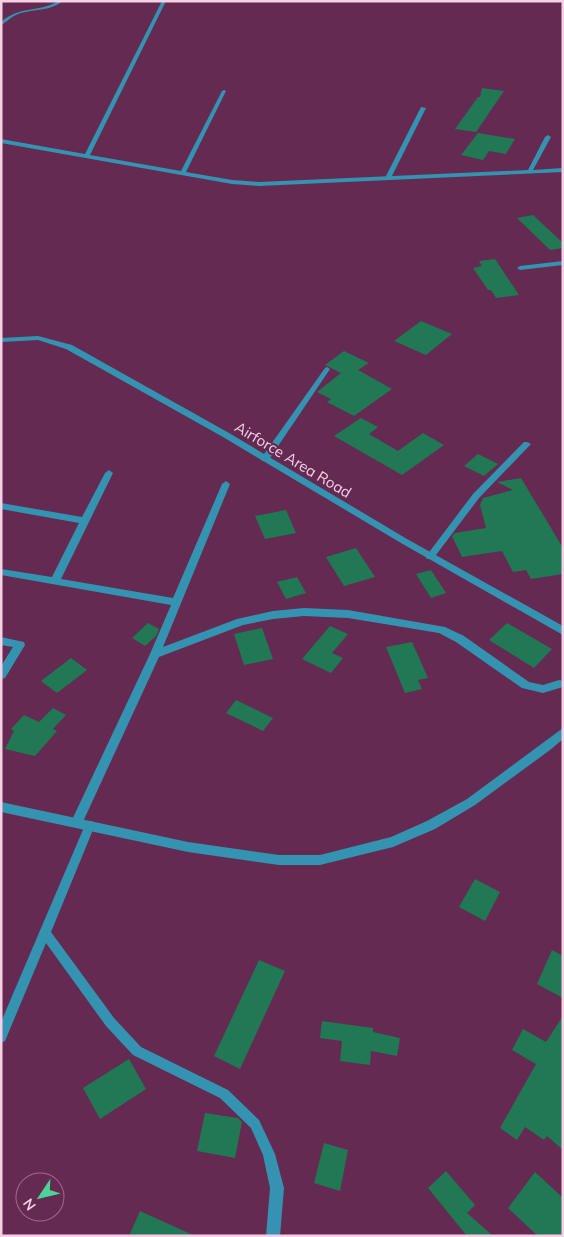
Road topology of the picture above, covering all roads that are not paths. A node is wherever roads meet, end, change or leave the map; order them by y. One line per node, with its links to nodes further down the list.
1 (61, 1): 3 (lane)
2 (164, 1): 8 (lane)
3 (1, 24)
4 (224, 91): 11 (lane)
5 (423, 108): 12 (street)
6 (548, 137): 10 (lane)
7 (1, 141): 8 (lane)
8 (86, 156): 11 (lane)
9 (563, 170): 10 (lane)
10 (530, 172): 12 (lane)
11 (183, 173): 12 (lane)
12 (388, 178)
13 (563, 263): 14 (street)
14 (520, 268)
15 (2, 338): 18 (street, Airforce Area Road)
16 (327, 369): 18 (lane)
17 (527, 444): 23 (lane)
18 (265, 459): 23 (street, Airforce Area Road)
19 (109, 473): 22 (street)
20 (226, 484): 26 (street)
21 (1, 506): 22 (street)
22 (85, 521): 25 (street)
23 (430, 557): 27 (street, Airforce Area Road)
24 (1, 572): 25 (street)
25 (55, 581): 26 (street)
26 (176, 602): 29 (street)
27 (563, 632)
28 (1, 641): 30 (street)
29 (155, 654): 31 (street); 34 (street)
30 (1, 675)
31 (559, 684)
32 (563, 732): 35 (street)
33 (1, 806): 34 (street)
34 (77, 822): 35 (street)
35 (90, 825): 36 (lane)
36 (45, 933): 37 (lane); 38 (lane)
37 (1, 1037)
38 (273, 1236)

